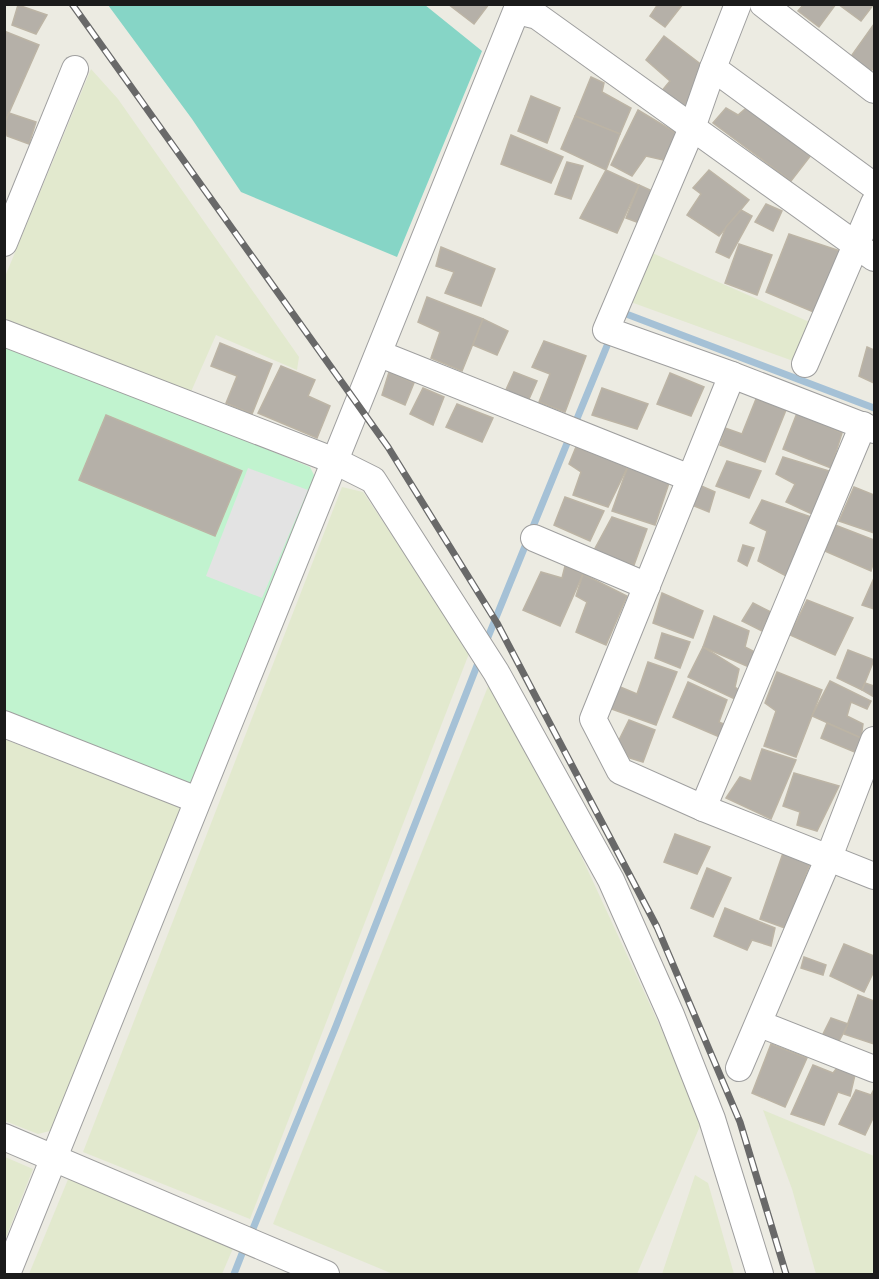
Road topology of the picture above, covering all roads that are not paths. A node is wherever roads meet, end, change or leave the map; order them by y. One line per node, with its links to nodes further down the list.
1 (738, 4): 4 (street)
2 (763, 4): 6 (street)
3 (518, 8): 7 (street); 13 (street)
4 (712, 68): 7 (street); 8 (street)
5 (75, 69): 10 (street)
6 (874, 90)
7 (692, 128): 11 (street); 15 (street)
8 (874, 186)
9 (874, 203): 11 (street)
10 (4, 243)
11 (866, 252): 14 (street)
12 (4, 333): 17 (street)
13 (380, 354): 17 (street); 18 (street)
14 (805, 364)
15 (732, 375): 16 (street); 18 (street)
16 (869, 428): 24 (street)
17 (335, 461): 23 (street); 34 (street)
18 (690, 478): 20 (street)
19 (534, 538): 20 (street)
20 (647, 586): 24 (street)
21 (4, 724): 23 (street)
22 (874, 740): 25 (street)
23 (197, 800): 31 (street)
24 (703, 808): 25 (street)
25 (829, 857): 26 (street); 27 (street)
26 (874, 876)
27 (760, 1024): 28 (street); 29 (street)
28 (739, 1068)
29 (874, 1069)
30 (4, 1137): 31 (street)
31 (52, 1156): 32 (street); 33 (street)
32 (7, 1275)
33 (326, 1275)
34 (760, 1275)

